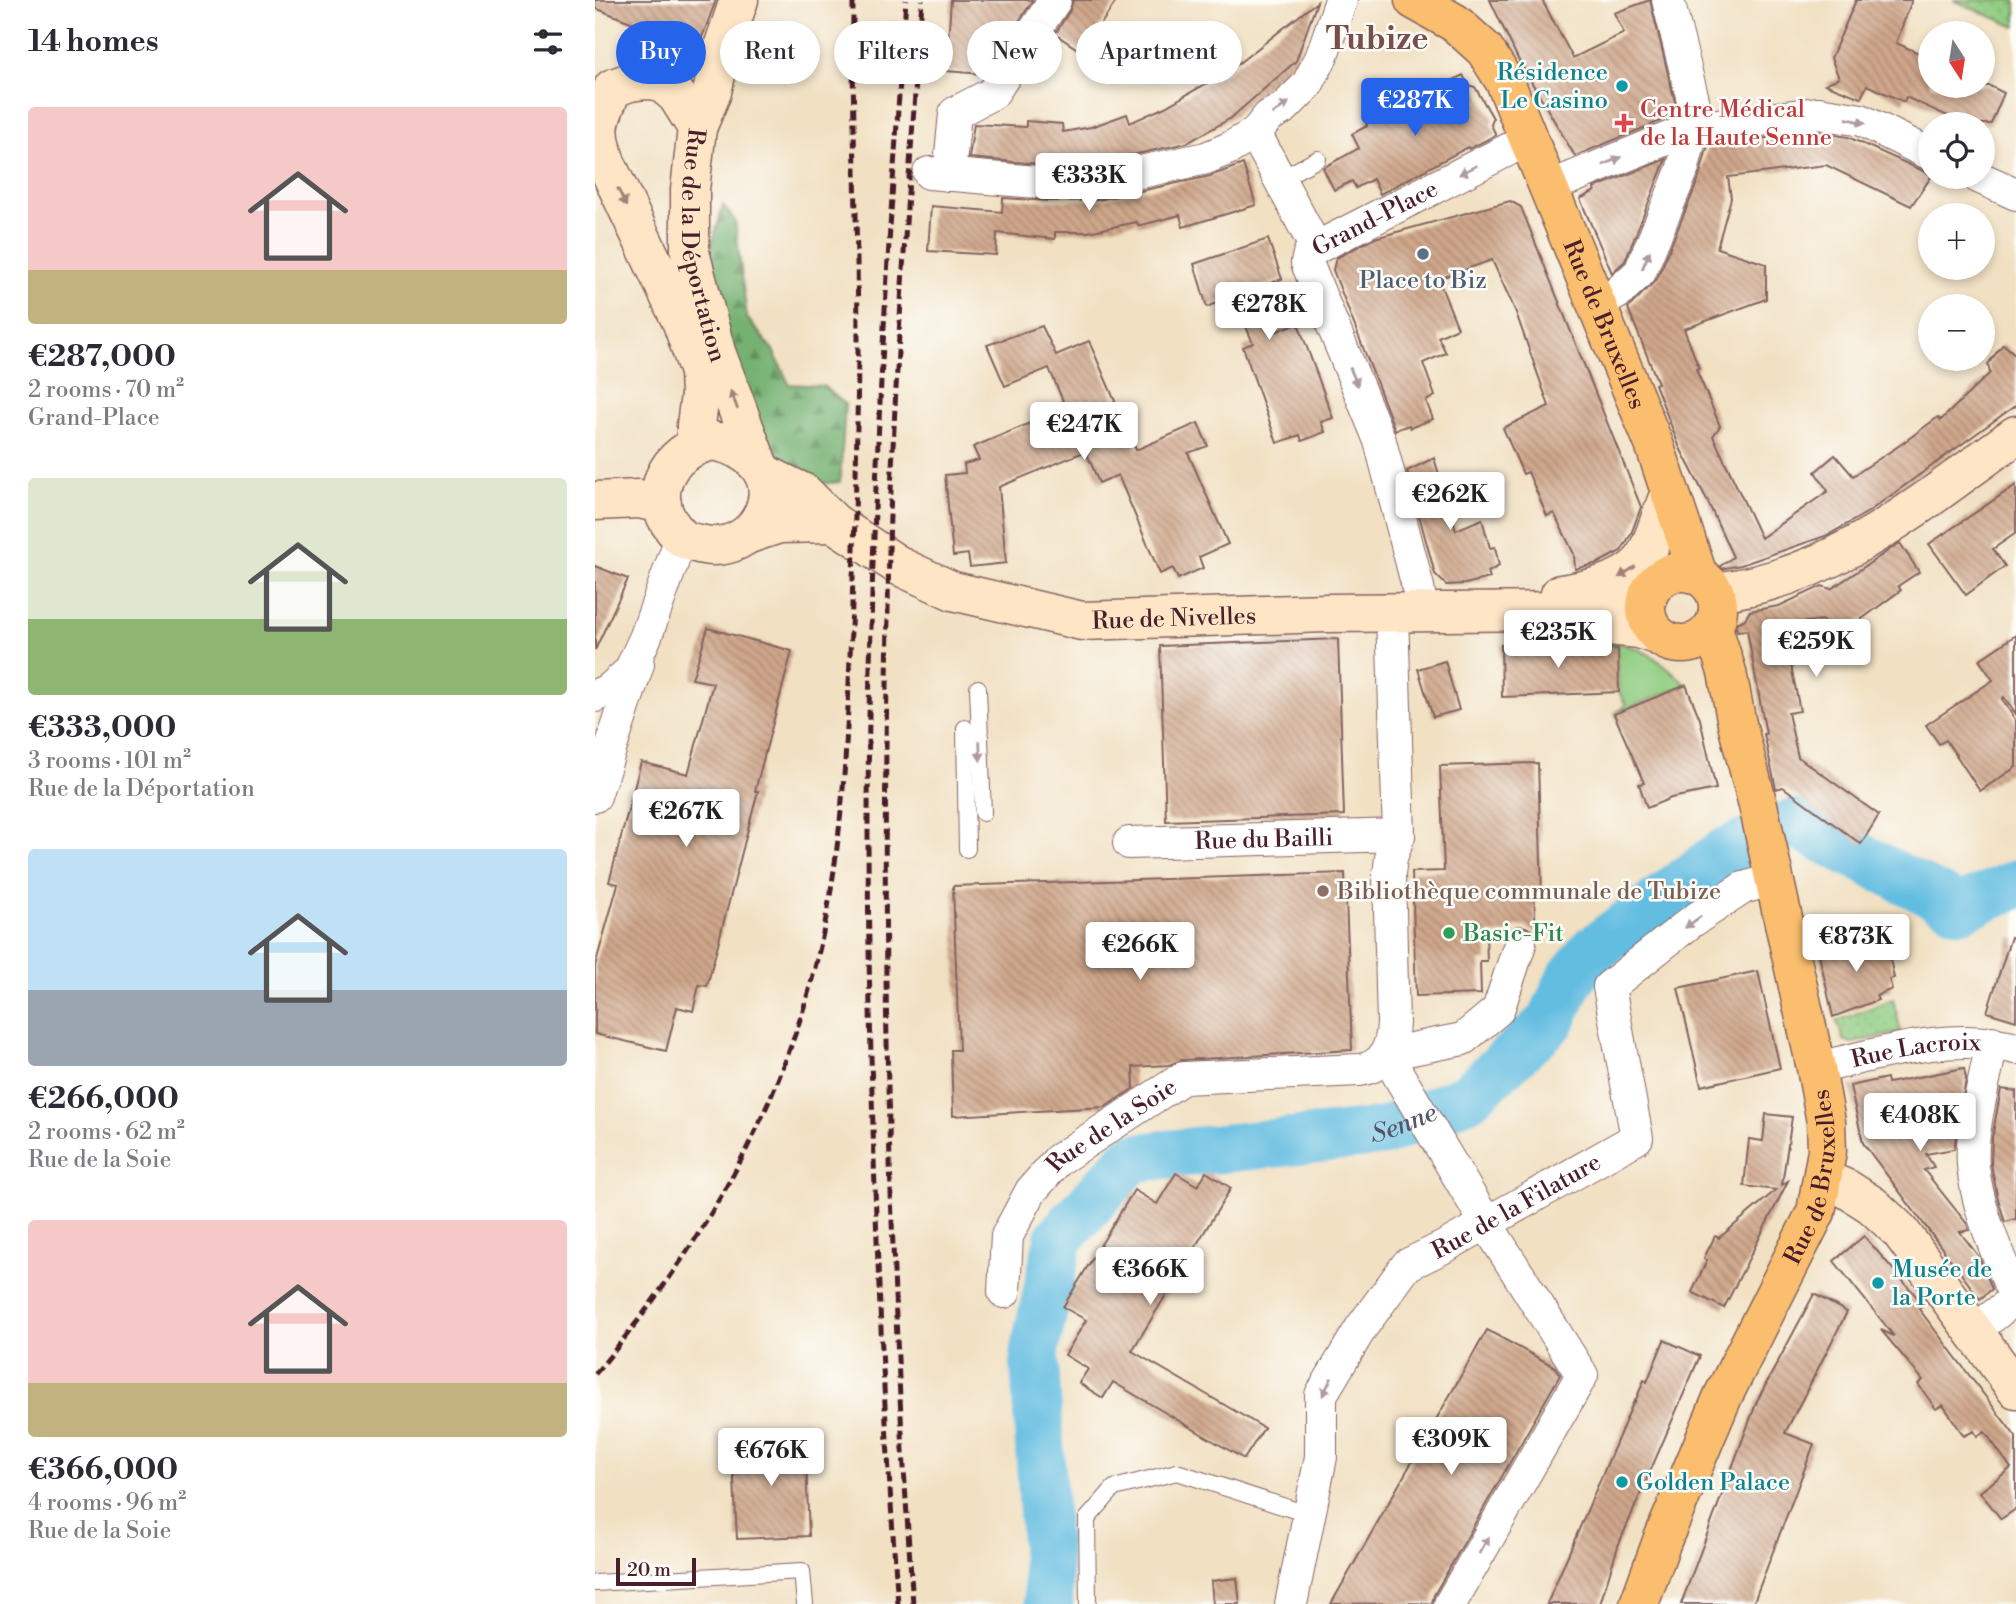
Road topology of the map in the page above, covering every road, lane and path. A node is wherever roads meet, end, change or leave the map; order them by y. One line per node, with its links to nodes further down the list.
1 (739, 0): 6 (main road)
2 (1055, 0): 14 (street)
3 (1341, 0): 14 (street, one-way to 3)
4 (1415, 0): 15 (main road)
5 (1668, 0): 13 (street)
6 (732, 21)
7 (720, 54): 9 (main road)
8 (720, 57): 12 (main road)
9 (706, 67)
10 (604, 83): 25 (main road, Rue de la Déportation, one-way to 25)
11 (663, 84): 12 (main road, Rue de la Déportation)
12 (697, 128): 26 (main road, Rue de la Déportation, one-way to 12)
13 (1693, 128): 16 (street, one-way to 16); 20 (street, one-way to 13); 23 (street, one-way to 13)
14 (1255, 133): 18 (street, Grand-Place)
15 (1529, 139): 20 (main road, Rue de Bruxelles); 22 (street, Grand-Place, one-way to 22)
16 (1918, 148)
17 (1318, 159): 18 (lane)
18 (1280, 179): 22 (street, Grand-Place)
19 (1995, 185): 21 (street)
20 (1549, 187): 23 (main road, Rue de Bruxelles)
21 (2016, 194)
22 (1316, 248): 34 (street, one-way to 34)
23 (1596, 303): 28 (main road, Rue de Bruxelles)
24 (2016, 436): 33 (main road, Rue de Nivelles)
25 (696, 444): 26 (main road); 29 (main road)
26 (760, 468): 30 (main road, Rue de Nivelles); 31 (main road)
27 (595, 501): 29 (main road)
28 (1672, 502): 33 (main road, Rue de Bruxelles); 35 (main road, one-way to 35)
29 (662, 504): 32 (main road)
30 (834, 523): 31 (main road); 34 (main road, Rue de Nivelles)
31 (749, 534): 32 (main road)
32 (681, 538): 36 (street)
33 (1695, 606): 35 (main road, Rue de Nivelles); 45 (main road, Rue de Bruxelles)
34 (1407, 612): 35 (main road, Rue de Nivelles); 42 (street)
35 (1534, 612)
36 (646, 636): 38 (street); 40 (street)
37 (978, 688): 41 (lane, one-way to 41)
38 (595, 696)
39 (965, 728): 44 (lane)
40 (595, 796)
41 (983, 813)
42 (1399, 835): 43 (street, Rue du Bailli); 48 (street)
43 (1129, 843)
44 (967, 849)
45 (1773, 872): 49 (main road, Rue de Bruxelles); 51 (street, Rue de la Filature, one-way to 51)
46 (1520, 944): 48 (street, Rue de la Soie)
47 (2004, 1045): 49 (street, Rue Lacroix); 53 (street)
48 (1386, 1054): 51 (street); 52 (street, Rue de la Soie)
49 (1816, 1068): 50 (main road, Rue de Bruxelles)
50 (1823, 1179): 54 (main road); 62 (main road, Rue de Bruxelles)
51 (1486, 1223): 56 (street, Rue de la Filature, one-way to 56); 61 (street, one-way to 51)
52 (1004, 1292)
53 (2016, 1298): 54 (street)
54 (1974, 1331): 55 (main road)
55 (2016, 1390)
56 (1310, 1515): 59 (lane); 60 (street, Rue de la Filature)
57 (595, 1583): 58 (lane)
58 (805, 1604)
59 (1088, 1604)
60 (1291, 1604)
61 (1450, 1604)
62 (1639, 1604)

